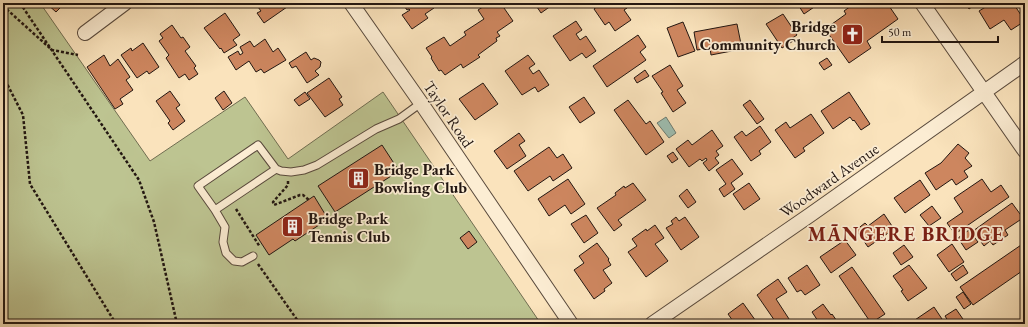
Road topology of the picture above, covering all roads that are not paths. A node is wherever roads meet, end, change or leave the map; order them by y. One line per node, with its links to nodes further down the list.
1 (126, 3): 4 (street)
2 (351, 3): 7 (street, Taylor Road)
3 (922, 3): 6 (street)
4 (85, 33)
5 (1025, 62): 6 (street, Woodward Avenue)
6 (984, 91): 8 (street); 13 (street, Woodward Avenue)
7 (421, 103): 9 (lane); 12 (street, Taylor Road)
8 (1025, 151)
9 (276, 169): 10 (lane); 10 (lane)
10 (215, 210): 11 (lane)
11 (253, 256)
12 (571, 324)
13 (652, 324)

